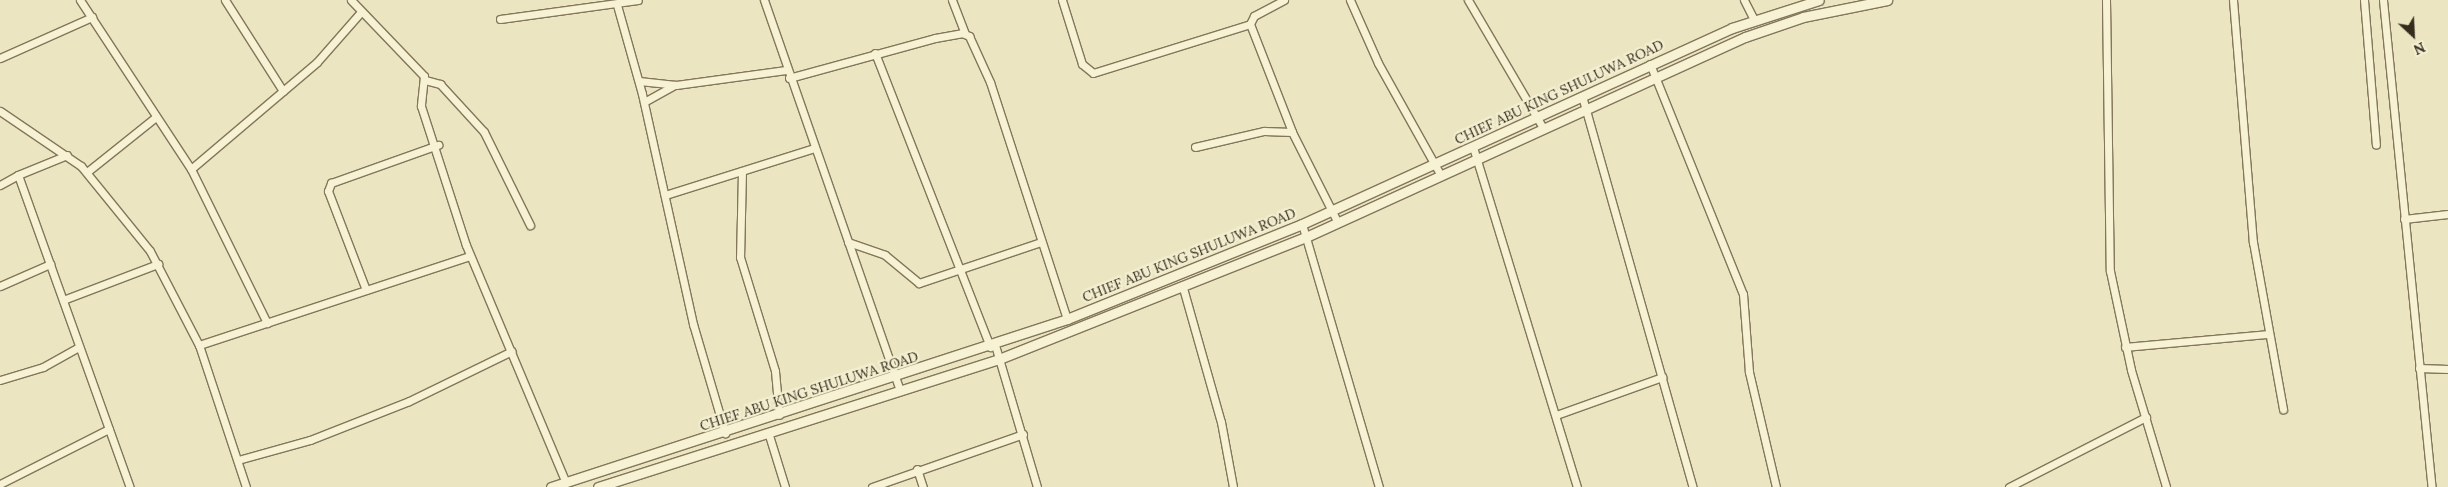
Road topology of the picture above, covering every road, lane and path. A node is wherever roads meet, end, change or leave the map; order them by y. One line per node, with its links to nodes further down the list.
1 (80, 0): 20 (street)
2 (225, 0): 34 (street)
3 (351, 0): 19 (street)
4 (638, 0): 18 (street)
5 (764, 0): 28 (street)
6 (952, 0): 24 (street)
7 (1062, 0): 23 (street)
8 (1284, 0): 23 (street)
9 (1350, 0): 50 (street)
10 (1468, 0): 39 (street)
11 (1744, 0): 22 (street)
12 (1819, 0): 22 (street, CHIEF ABU KING SHULUWA ROAD)
13 (1887, 0): 29 (street)
14 (2106, 0): 81 (street)
15 (2233, 0): 77 (street)
16 (2364, 0): 44 (street)
17 (2383, 0): 60 (street)
18 (617, 5): 21 (street); 32 (street)
19 (361, 12): 31 (street); 34 (street)
20 (92, 17): 26 (street); 40 (street)
21 (500, 20)
22 (1754, 20): 27 (street, CHIEF ABU KING SHULUWA ROAD)
23 (1250, 24): 42 (street)
24 (965, 34): 25 (street); 66 (street)
25 (875, 53): 30 (street); 70 (street)
26 (0, 58)
27 (1650, 64): 29 (street); 35 (street, CHIEF ABU KING SHULUWA ROAD)
28 (786, 70): 30 (street); 33 (street)
29 (1656, 77): 37 (street); 115 (street)
30 (789, 78): 47 (street)
31 (425, 80): 43 (street); 63 (street)
32 (639, 80): 33 (street); 36 (street)
33 (676, 85): 36 (street)
34 (283, 90): 51 (street)
35 (1582, 96): 37 (street); 39 (street, CHIEF ABU KING SHULUWA ROAD)
36 (644, 102): 57 (street)
37 (1586, 108): 41 (street); 87 (street)
38 (0, 111): 48 (street)
39 (1536, 116): 41 (street); 46 (street, CHIEF ABU KING SHULUWA ROAD)
40 (156, 117): 51 (street); 53 (street)
41 (1543, 128): 49 (street)
42 (1292, 132): 45 (street); 58 (street)
43 (438, 145): 67 (street); 73 (street)
44 (2376, 145)
45 (1195, 147)
46 (1473, 147): 49 (street); 50 (street, CHIEF ABU KING SHULUWA ROAD)
47 (814, 148): 52 (street); 65 (street)
48 (67, 155): 53 (street); 55 (street)
49 (1478, 158): 54 (street); 92 (street)
50 (1435, 162): 54 (street); 58 (street, CHIEF ABU KING SHULUWA ROAD)
51 (190, 169): 76 (street)
52 (742, 171): 57 (street); 91 (street)
53 (87, 172): 69 (street)
54 (1440, 174): 61 (street)
55 (18, 175): 56 (street); 68 (street)
56 (0, 185)
57 (665, 195): 96 (street)
58 (1332, 210): 61 (street); 62 (street, CHIEF ABU KING SHULUWA ROAD)
59 (2448, 214): 60 (street)
60 (2404, 219): 84 (street)
61 (1337, 221): 64 (street)
62 (1302, 224): 64 (street); 75 (street, CHIEF ABU KING SHULUWA ROAD)
63 (530, 225)
64 (1306, 237): 72 (street); 112 (street)
65 (848, 242): 70 (street); 86 (street)
66 (1041, 242): 70 (street); 75 (street)
67 (470, 256): 73 (street); 82 (street)
68 (50, 264): 71 (street); 74 (street)
69 (158, 264): 74 (street); 78 (street)
70 (958, 269): 79 (street)
71 (0, 286)
72 (1183, 288): 83 (street); 111 (street)
73 (366, 290): 76 (street)
74 (63, 300): 80 (street)
75 (1067, 319): 79 (street, CHIEF ABU KING SHULUWA ROAD)
76 (267, 323): 78 (street)
77 (2268, 334): 81 (street); 90 (street)
78 (199, 345): 98 (street)
79 (992, 346): 83 (street); 86 (street, CHIEF ABU KING SHULUWA ROAD)
80 (79, 347): 88 (street); 94 (street)
81 (2126, 347): 93 (street)
82 (512, 350): 98 (street); 100 (street)
83 (999, 359): 89 (street); 97 (street)
84 (2419, 368): 85 (street); 118 (street)
85 (2448, 369)
86 (895, 376): 89 (street); 91 (street, CHIEF ABU KING SHULUWA ROAD)
87 (1662, 376): 92 (street); 114 (street)
88 (0, 380)
89 (900, 390): 95 (street)
90 (2283, 409)
91 (779, 415): 96 (street, CHIEF ABU KING SHULUWA ROAD)
92 (1556, 415): 113 (street)
93 (2146, 417): 116 (street); 117 (street)
94 (109, 428): 101 (street); 103 (street)
95 (768, 432): 102 (street); 107 (street)
96 (724, 433): 100 (street, CHIEF ABU KING SHULUWA ROAD)
97 (1023, 434): 99 (street); 110 (street)
98 (238, 460): 104 (street)
99 (917, 469): 108 (street); 109 (street)
100 (566, 482): 105 (street, CHIEF ABU KING SHULUWA ROAD)
101 (0, 484)
102 (609, 485): 106 (street)
103 (130, 487)
104 (246, 487)
105 (551, 487)
106 (598, 487)
107 (785, 487)
108 (872, 487)
109 (923, 487)
110 (1037, 487)
111 (1233, 487)
112 (1379, 487)
113 (1577, 487)
114 (1693, 487)
115 (1776, 487)
116 (2010, 487)
117 (2166, 487)
118 (2432, 487)

